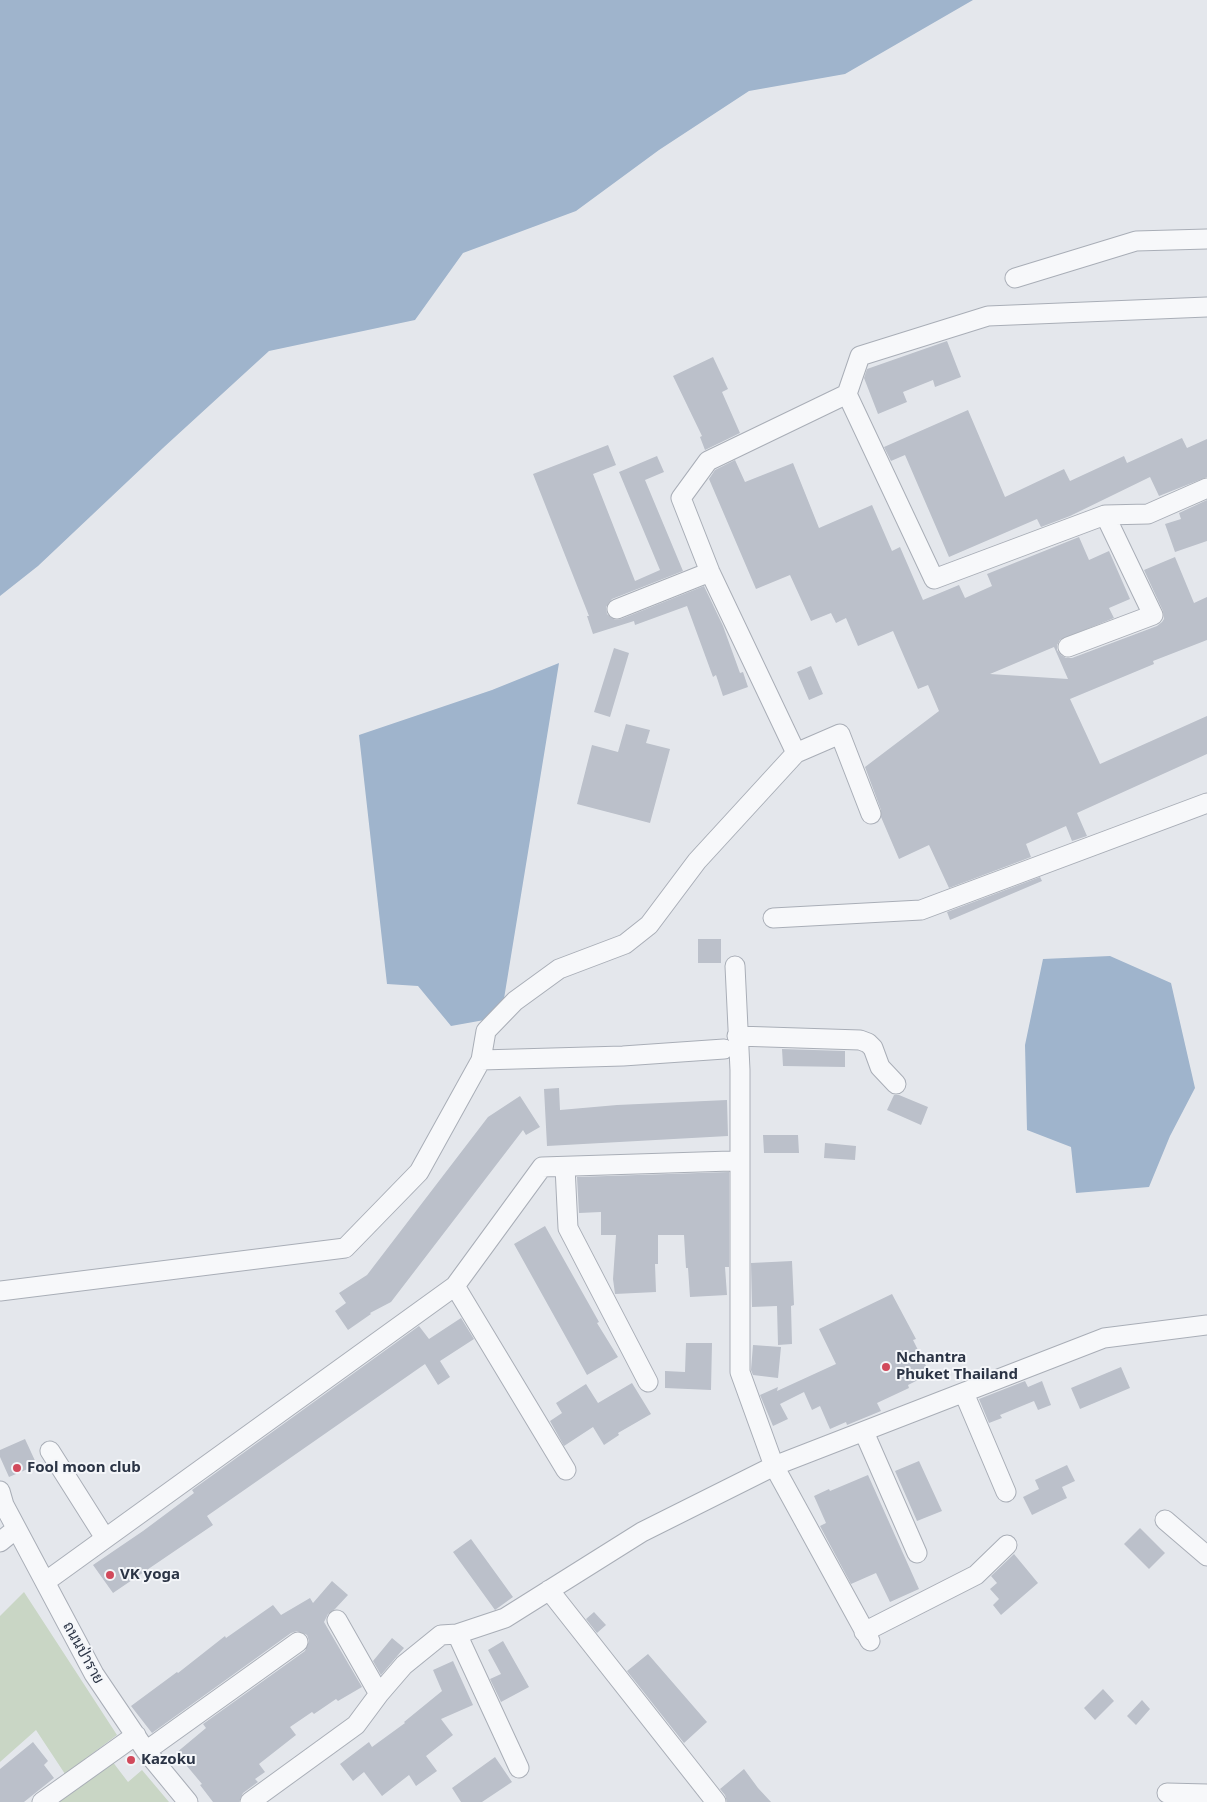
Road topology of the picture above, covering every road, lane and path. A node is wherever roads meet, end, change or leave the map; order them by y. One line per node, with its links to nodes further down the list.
1 (1207, 239): 2 (street)
2 (1015, 278)
3 (1207, 307): 4 (street)
4 (847, 394): 6 (street); 7 (street)
5 (1207, 488): 6 (street)
6 (1105, 515): 9 (street)
7 (710, 572): 8 (street); 10 (street)
8 (617, 609)
9 (1068, 646)
10 (796, 753): 12 (street); 16 (street)
11 (1207, 803): 13 (street)
12 (871, 814)
13 (774, 918)
14 (735, 966): 15 (street)
15 (731, 1043): 16 (street); 17 (street); 27 (street)
16 (481, 1060): 21 (street)
17 (896, 1084)
18 (731, 1161): 19 (street)
19 (565, 1167): 20 (street); 23 (street)
20 (455, 1286): 28 (street); 33 (street)
21 (0, 1291)
22 (1207, 1325): 24 (street)
23 (648, 1382)
24 (964, 1393): 25 (street); 30 (street)
25 (864, 1432): 27 (street); 36 (street)
26 (50, 1451): 33 (street)
27 (774, 1466): 35 (street); 39 (street)
28 (566, 1470)
29 (0, 1490): 32 (street, ถนนป่าราย)
30 (1006, 1492)
31 (1165, 1520): 37 (street)
32 (16, 1528): 34 (street); 38 (street, ถนนป่าราย)
33 (105, 1538): 38 (street)
34 (0, 1542)
35 (1008, 1545)
36 (917, 1552)
37 (1207, 1556)
38 (45, 1582): 44 (street, ถนนป่าราย)
39 (549, 1590): 41 (street); 52 (street)
40 (337, 1620): 43 (street)
41 (457, 1634): 43 (street); 46 (street)
42 (298, 1642): 45 (street)
43 (380, 1694): 51 (street)
44 (136, 1735): 45 (street, ถนนป่าราย); 49 (street)
45 (146, 1751): 50 (street, ถนนป่าราย)
46 (519, 1768)
47 (1167, 1793): 48 (street)
48 (1207, 1794)
49 (42, 1802)
50 (188, 1802)
51 (250, 1802)
52 (716, 1802)

